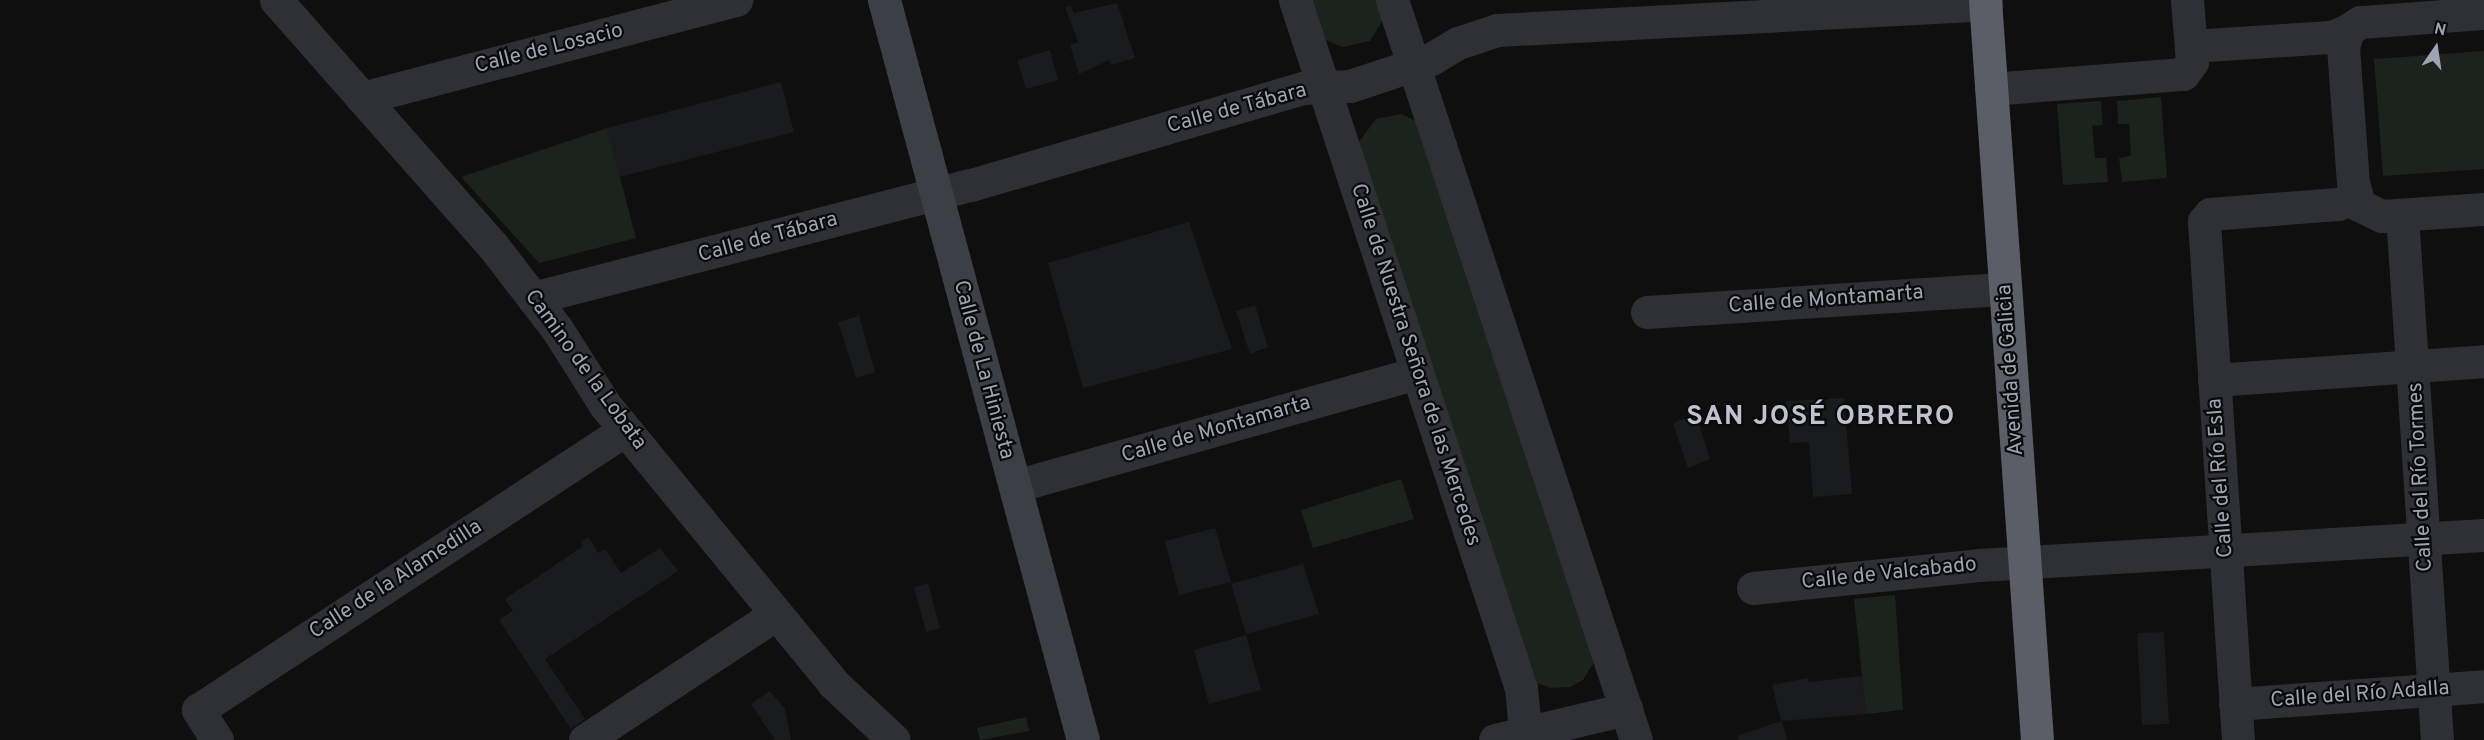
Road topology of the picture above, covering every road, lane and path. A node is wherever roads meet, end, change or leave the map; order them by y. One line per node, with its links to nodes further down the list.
1 (276, 0): 12 (street, Camino de la Lobata)
2 (309, 0): 12 (street)
3 (736, 0): 17 (street, Calle de Losacio)
4 (884, 0): 18 (street, Calle de La Hiniesta)
5 (1295, 0): 15 (street, Calle de Nuestra Señora de las Mercedes)
6 (1392, 0): 14 (street)
7 (2187, 0): 13 (street)
8 (1986, 2): 14 (street, Calle de Tábara); 16 (highway, Avenida de Galicia)
9 (2393, 9): 10 (street); 11 (street)
10 (2484, 13)
11 (2348, 30): 13 (street); 19 (street)
12 (322, 49): 17 (street, Camino de la Lobata)
13 (2192, 54): 16 (street)
14 (1413, 66): 15 (street, Calle de Tábara); 40 (street)
15 (1324, 88): 18 (street, Calle de Tábara); 27 (street, Calle de Nuestra Señora de las Mercedes)
16 (1991, 89): 22 (highway, Avenida de Galicia)
17 (362, 98): 23 (street, Camino de la Lobata)
18 (936, 194): 23 (street, Calle de Tábara); 30 (street, Calle de La Hiniesta)
19 (2356, 198): 21 (street); 28 (street, Calle del Río Esla)
20 (2484, 209): 21 (street)
21 (2402, 214): 26 (street, Calle del Río Tormes)
22 (2005, 289): 24 (street, Calle de Montamarta); 34 (highway, Avenida de Galicia)
23 (533, 298): 29 (street, Camino de la Lobata)
24 (1647, 312)
25 (2484, 361): 26 (street)
26 (2414, 367): 28 (street); 32 (street, Calle del Río Tormes)
27 (1417, 373): 30 (street, Calle de Montamarta); 41 (street, Calle de Nuestra Señora de las Mercedes)
28 (2214, 380): 33 (street, Calle del Río Esla)
29 (625, 430): 36 (street, Camino de la Lobata); 42 (street, Calle de la Alamedilla)
30 (1015, 486): 45 (street, Calle de La Hiniesta)
31 (2484, 535): 32 (street, Calle de Valcabado)
32 (2425, 540): 33 (street, Calle de Valcabado); 38 (street, Calle del Río Tormes)
33 (2226, 553): 34 (street, Calle de Valcabado); 39 (street, Calle del Río Esla)
34 (2025, 565): 35 (street, Calle de Valcabado); 48 (highway, Avenida de Galicia)
35 (1753, 588)
36 (776, 614): 43 (street); 44 (street, Camino de la Lobata)
37 (2484, 686): 38 (street, Calle del Río Adalla)
38 (2434, 690): 39 (street, Calle del Río Adalla); 50 (street, Calle del Río Tormes)
39 (2235, 704): 49 (street, Calle del Río Esla)
40 (1626, 709): 41 (street); 47 (street)
41 (1526, 736): 46 (street)
42 (218, 740)
43 (585, 740)
44 (894, 740)
45 (1083, 740)
46 (1495, 740)
47 (1636, 740)
48 (2037, 740)
49 (2238, 740)
50 (2437, 740)

